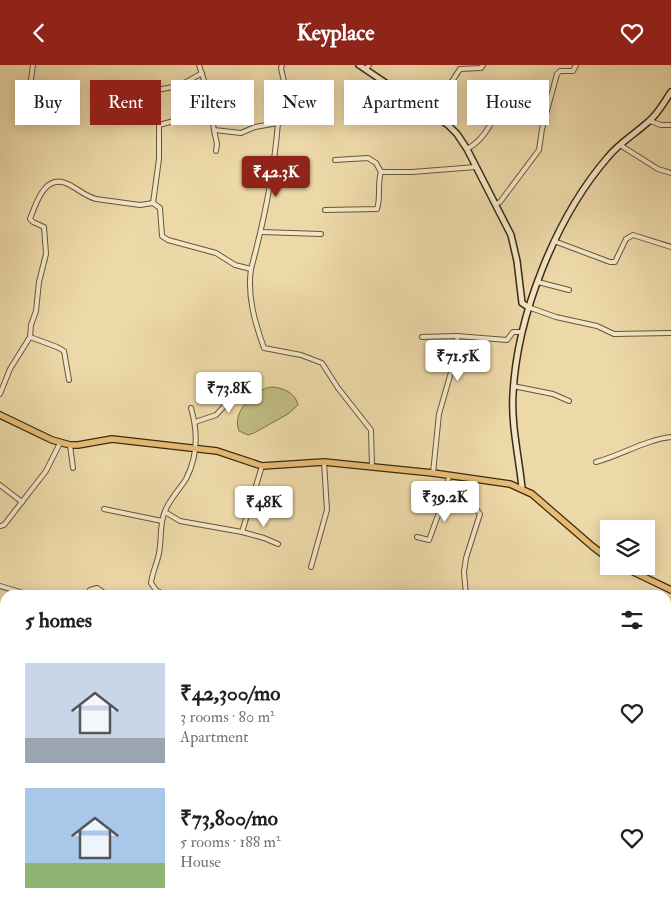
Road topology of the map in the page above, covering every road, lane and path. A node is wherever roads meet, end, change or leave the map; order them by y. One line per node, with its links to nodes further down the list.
1 (33, 65): 9 (street)
2 (199, 65): 8 (street)
3 (282, 65): 11 (street)
4 (359, 65): 7 (main road)
5 (484, 65): 13 (street)
6 (576, 65): 33 (street)
7 (368, 67): 12 (main road)
8 (202, 73): 10 (street); 14 (street)
9 (31, 80)
10 (204, 80)
11 (284, 80)
12 (386, 80)
13 (453, 80)
14 (162, 89)
15 (671, 92): 16 (main road)
16 (650, 121): 23 (street); 25 (main road)
17 (171, 122): 32 (street)
18 (213, 125): 24 (street)
19 (266, 125): 24 (street)
20 (278, 125): 35 (street)
21 (446, 125): 26 (main road)
22 (489, 125): 26 (street)
23 (671, 125)
24 (214, 129): 27 (street)
25 (620, 145): 31 (street); 37 (main road)
26 (467, 149): 29 (main road)
27 (216, 151)
28 (335, 160): 30 (street)
29 (476, 167): 30 (street); 33 (main road)
30 (380, 172): 34 (street)
31 (671, 173)
32 (153, 203): 39 (street); 46 (street)
33 (496, 204): 42 (main road)
34 (325, 210)
35 (261, 231): 36 (street); 39 (street)
36 (321, 234)
37 (554, 241): 38 (street); 40 (main road)
38 (671, 247)
39 (251, 269): 63 (street)
40 (538, 282): 41 (street); 42 (main road)
41 (569, 290)
42 (528, 307): 43 (main road); 44 (street)
43 (522, 332): 45 (street); 50 (main road)
44 (671, 333)
45 (457, 336): 47 (street); 65 (street)
46 (30, 337): 48 (street); 51 (street)
47 (422, 337)
48 (69, 380)
49 (251, 382): 55 (street)
50 (513, 386): 52 (street); 69 (main road)
51 (0, 394)
52 (568, 401)
53 (191, 408): 55 (street)
54 (0, 415): 57 (main road)
55 (195, 422): 59 (street)
56 (671, 437): 61 (street)
57 (60, 443): 58 (main road); 70 (street)
58 (70, 445): 59 (main road); 64 (street)
59 (197, 448): 62 (main road); 72 (street)
60 (324, 462): 62 (main road); 63 (main road); 79 (street)
61 (596, 462)
62 (262, 466): 75 (street)
63 (372, 467): 65 (main road)
64 (73, 468)
65 (433, 473): 66 (main road)
66 (449, 476): 67 (main road); 76 (street)
67 (476, 480): 69 (main road); 82 (street)
68 (0, 485): 70 (street)
69 (522, 488): 78 (main road)
70 (22, 502): 74 (street)
71 (104, 509): 73 (street)
72 (165, 512): 73 (street); 75 (street)
73 (162, 521): 81 (street)
74 (0, 526)
75 (242, 532): 77 (street)
76 (417, 537)
77 (278, 544)
78 (600, 552)
79 (311, 567)
80 (640, 575): 83 (main road)
81 (154, 590)
82 (466, 590)
83 (671, 590)

